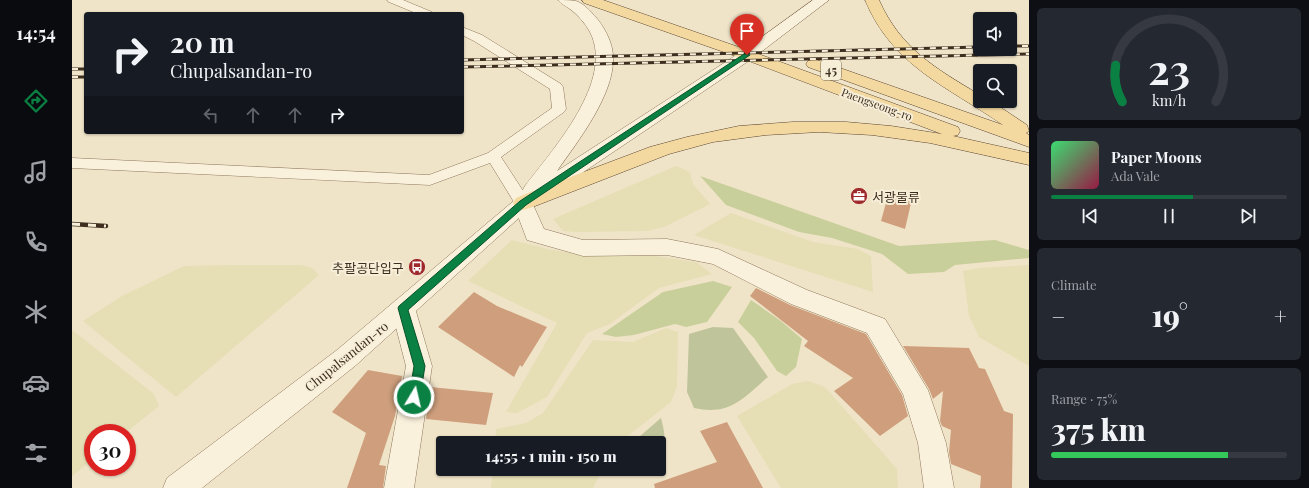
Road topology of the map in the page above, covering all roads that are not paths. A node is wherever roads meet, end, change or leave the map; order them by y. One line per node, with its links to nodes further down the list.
1 (394, 0): 7 (lane)
2 (565, 0): 14 (street)
3 (589, 0): 9 (main road, Paengseong-ro / 45)
4 (632, 0): 9 (main road, Paengseong-ro / 45)
5 (822, 0): 9 (street, Chupalsandan-ro)
6 (872, 0): 10 (main road)
7 (423, 12)
8 (464, 31): 12 (lane)
9 (754, 50): 11 (main road, Paengseong-ro / 45); 14 (street, Chupalsandan-ro)
10 (1029, 134)
11 (1028, 153): 14 (main road)
12 (493, 156): 13 (lane); 14 (lane)
13 (72, 163)
14 (523, 203): 15 (street, Chupalsandan-ro); 18 (street)
15 (403, 308): 16 (street, Chupalsandan-ro); 17 (street)
16 (178, 488)
17 (399, 488)
18 (939, 488)

